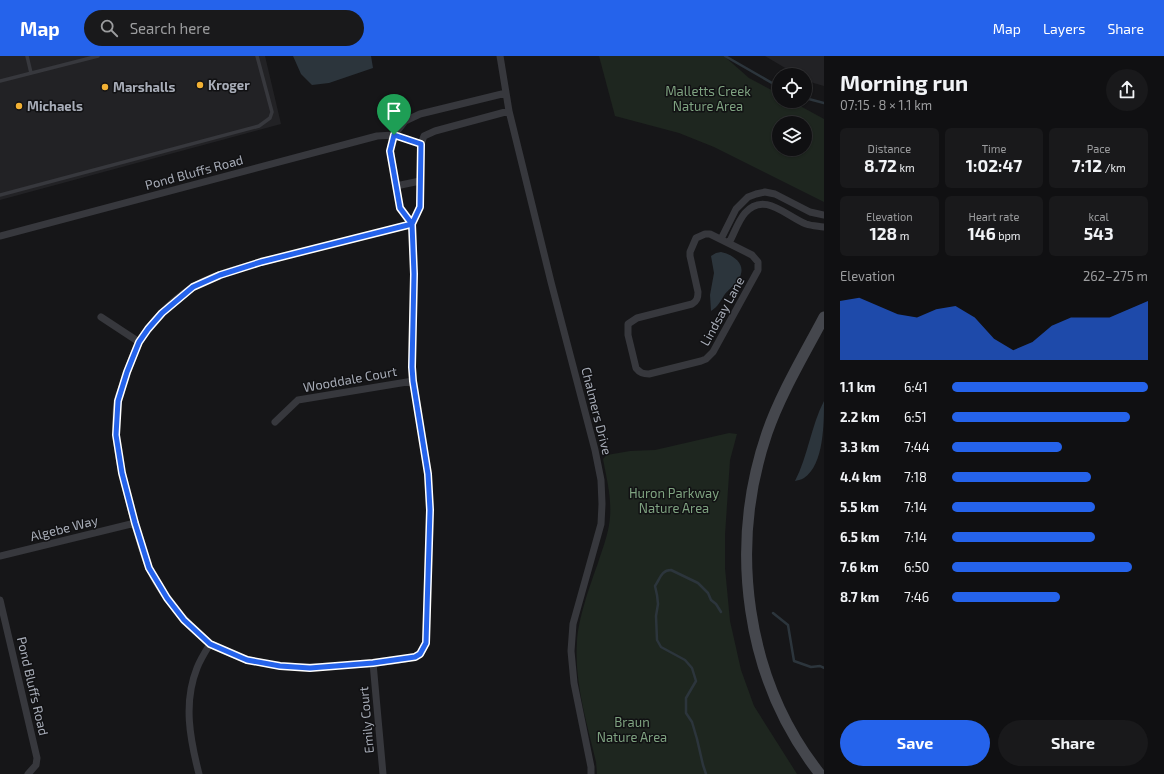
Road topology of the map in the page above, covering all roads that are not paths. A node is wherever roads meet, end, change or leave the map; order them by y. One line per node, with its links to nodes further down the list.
1 (27, 56): 5 (lane)
2 (98, 56): 5 (lane)
3 (258, 56): 13 (lane)
4 (500, 56): 7 (street, Chalmers Drive)
5 (31, 73): 6 (lane)
6 (0, 81)
7 (506, 93): 8 (street, Chalmers Drive); 9 (street)
8 (509, 111): 10 (street); 35 (street, Chalmers Drive)
9 (394, 135): 10 (street); 12 (street); 19 (street, Pond Bluffs Road)
10 (421, 144): 11 (street)
11 (420, 181): 12 (street); 17 (street)
12 (396, 186): 17 (street)
13 (0, 196)
14 (802, 208): 15 (street); 16 (street); 20 (street)
15 (824, 215)
16 (796, 219): 18 (street); 21 (street)
17 (412, 224): 24 (street); 25 (street)
18 (824, 227)
19 (0, 236)
20 (721, 239): 21 (street, Lindsay Lane); 21 (street, Lindsay Lane)
21 (729, 244)
22 (101, 317): 24 (street)
23 (824, 317): 36 (main road)
24 (139, 342): 27 (street)
25 (413, 381): 26 (street, Wooddale Court); 31 (street)
26 (275, 422)
27 (135, 523): 28 (street, Algebe Way); 30 (street)
28 (0, 556)
29 (0, 600): 32 (street, Pond Bluffs Road)
30 (210, 644): 31 (street); 33 (street)
31 (373, 663): 34 (street, Emily Court)
32 (28, 774)
33 (199, 774)
34 (383, 774)
35 (591, 774)
36 (820, 774)

